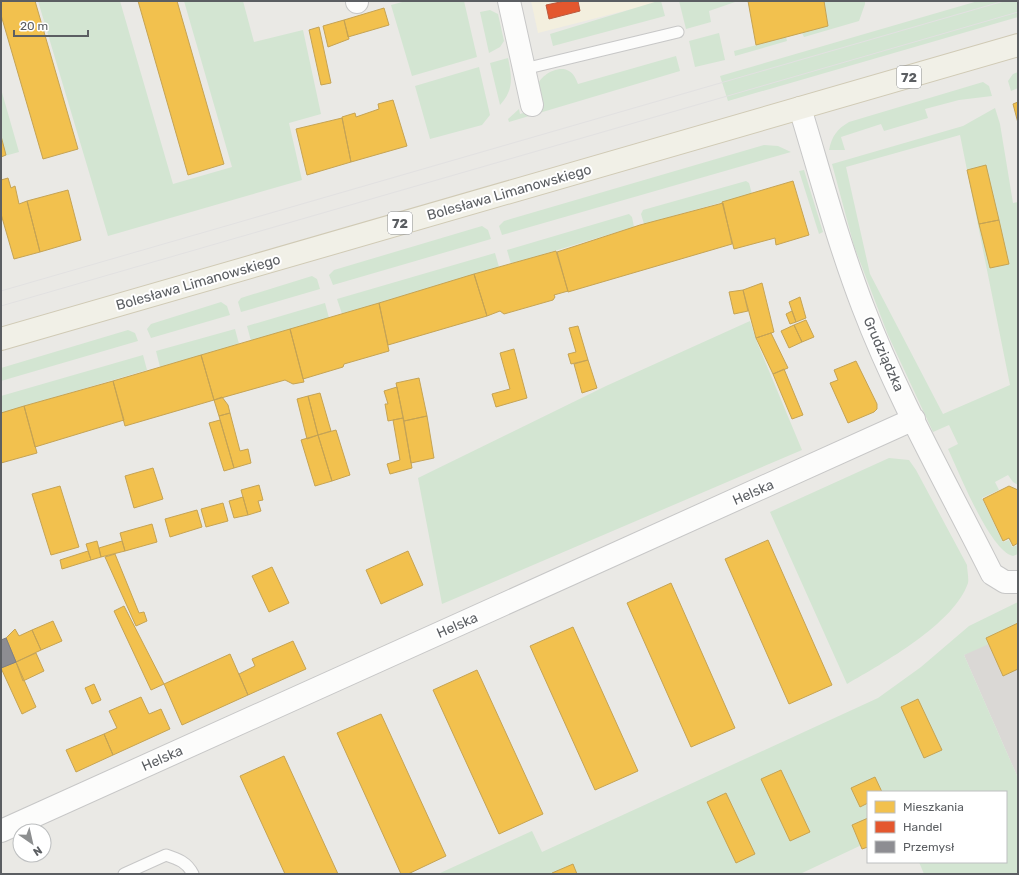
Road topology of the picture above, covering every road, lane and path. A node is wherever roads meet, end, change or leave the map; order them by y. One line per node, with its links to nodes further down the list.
1 (509, 1): 4 (street)
2 (678, 32): 4 (lane)
3 (1018, 45): 6 (main road, Bolesława Limanowskiego / 72)
4 (524, 69): 5 (street)
5 (532, 106)
6 (800, 108): 7 (main road, Bolesława Limanowskiego / 72); 8 (street, Grudziądzka)
7 (1, 339)
8 (914, 419): 9 (street, Grudziądzka); 10 (street, Helska)
9 (1012, 582)
10 (1, 831)
11 (124, 874): 12 (lane)
12 (193, 874)

